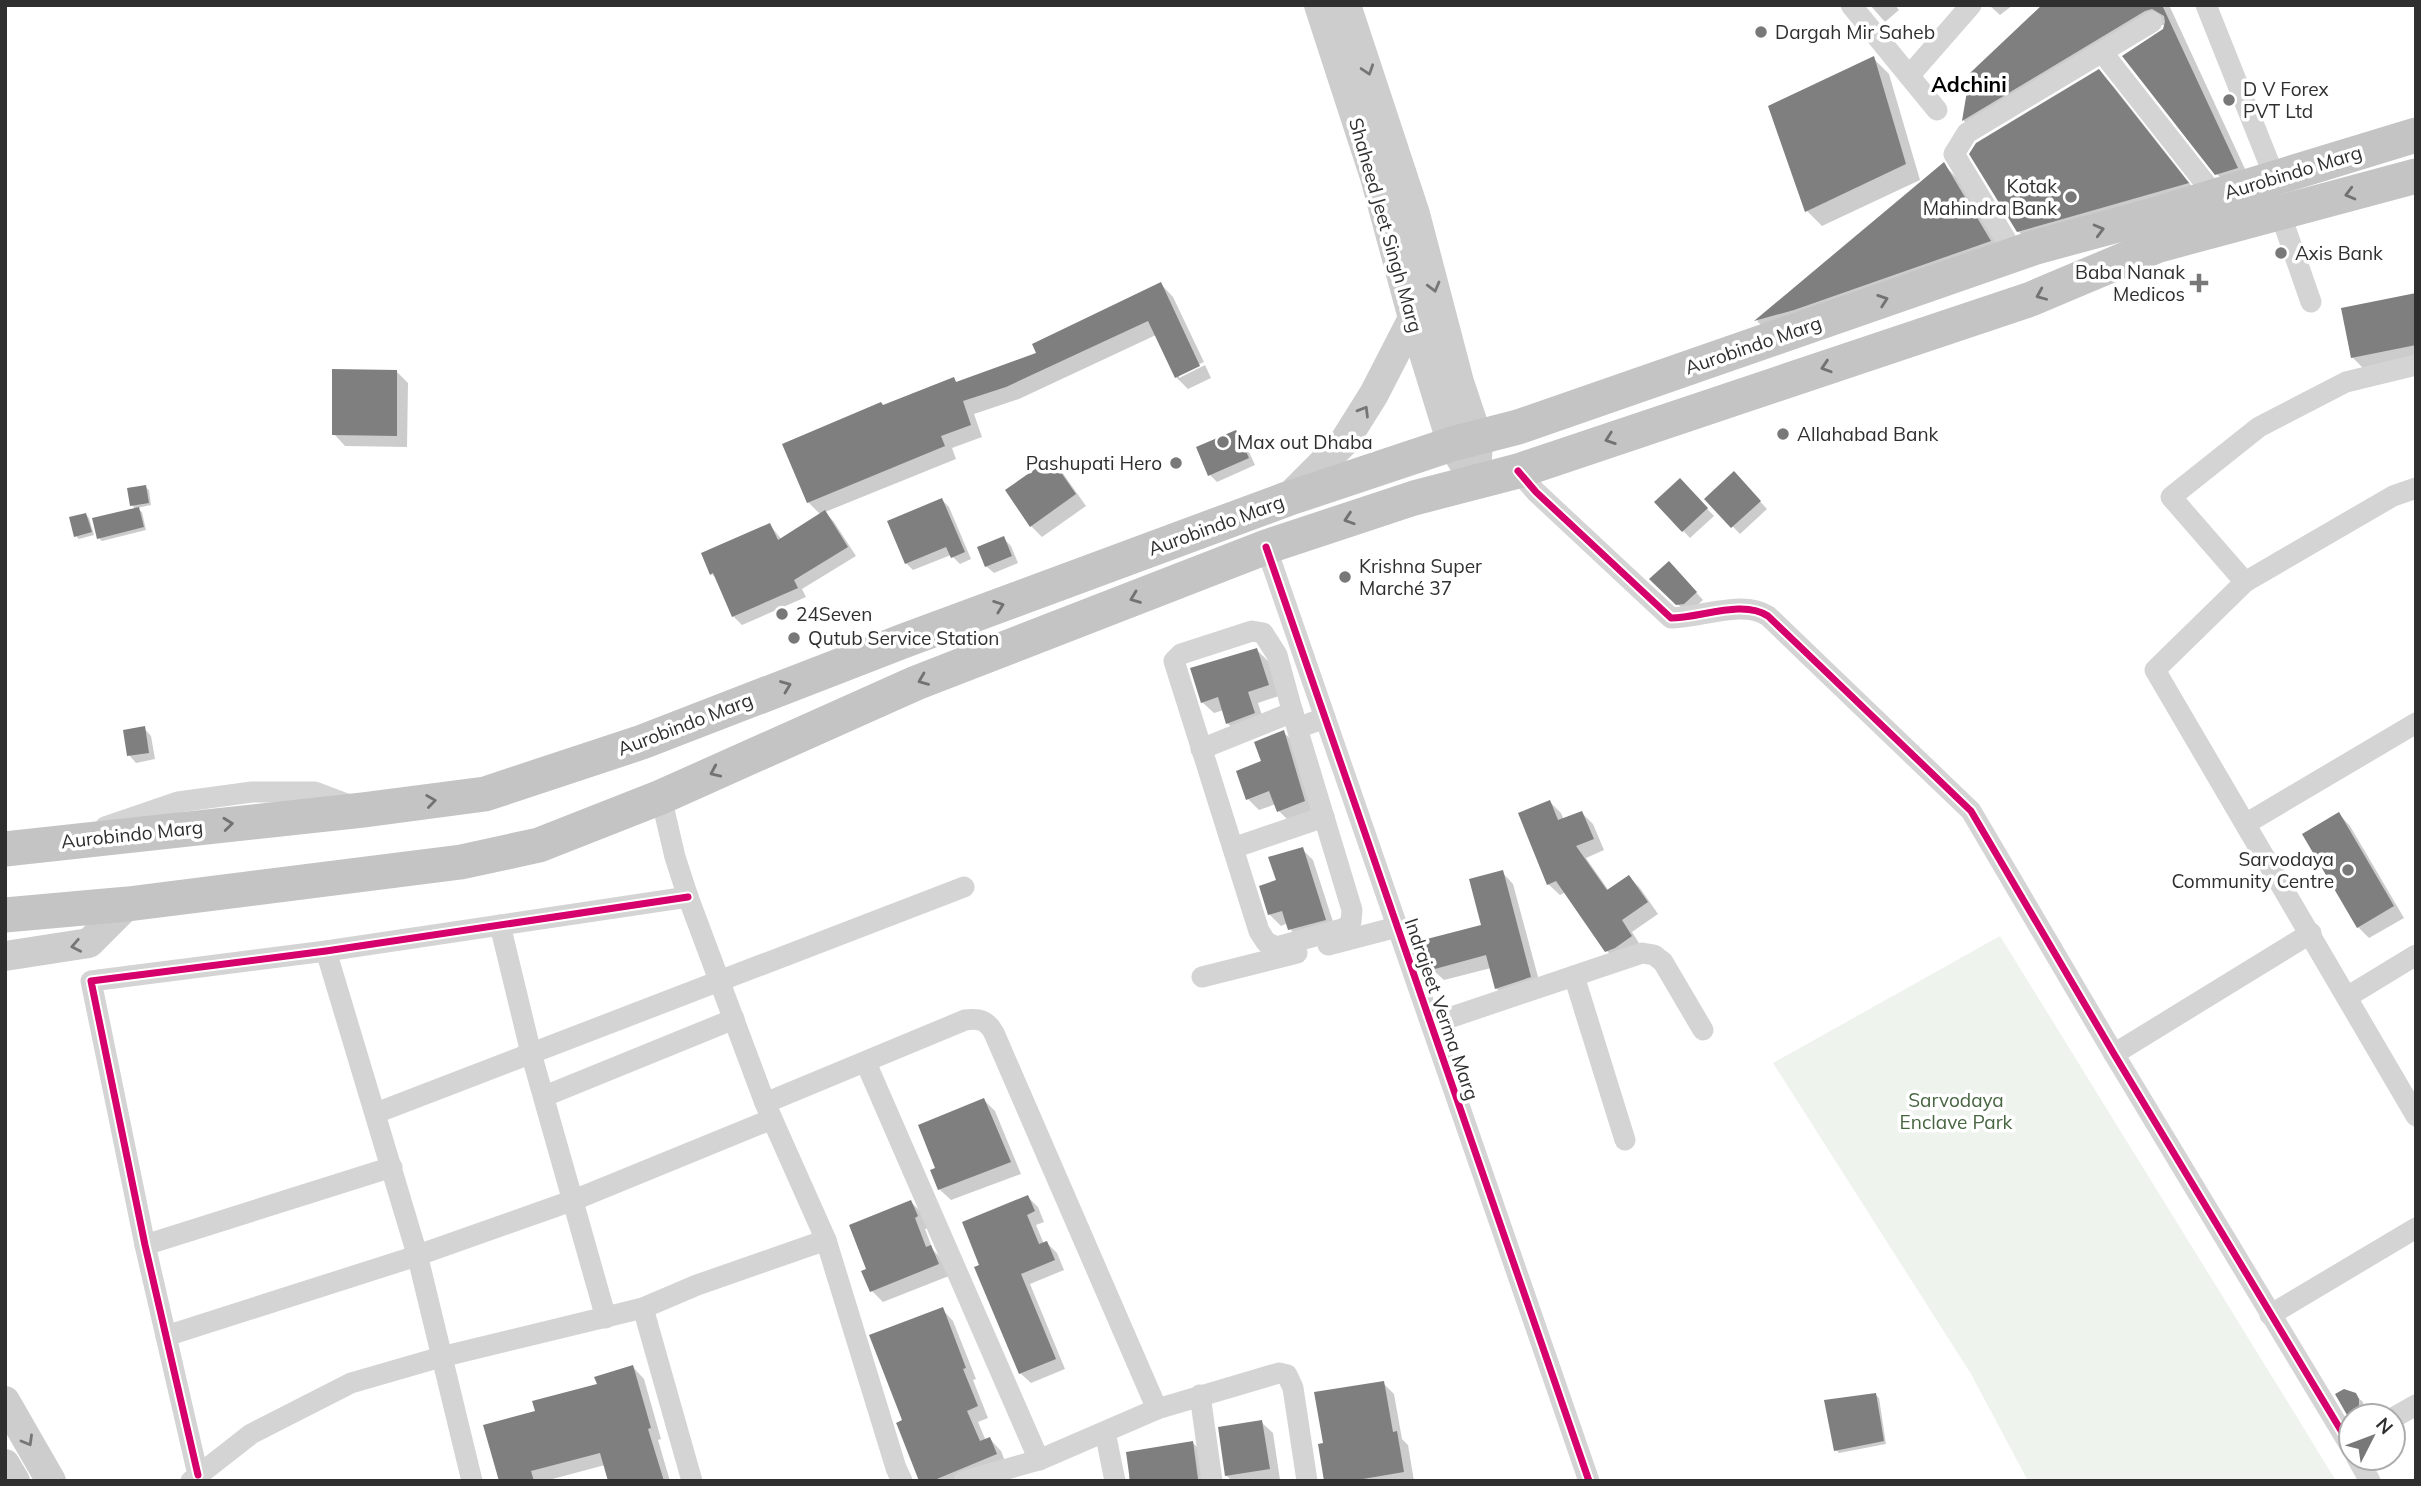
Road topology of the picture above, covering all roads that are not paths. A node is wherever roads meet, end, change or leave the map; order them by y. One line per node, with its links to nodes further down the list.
1 (1319, 5): 17 (main road, Shaheed Jeet Singh Marg)
2 (1346, 5): 19 (main road, Shaheed Jeet Singh Marg, one-way to 19)
3 (1851, 5): 8 (street)
4 (1971, 5): 8 (street)
5 (2206, 5): 12 (street)
6 (2152, 22): 7 (street)
7 (2102, 52): 13 (street); 15 (street)
8 (1909, 76): 9 (street)
9 (1937, 110)
10 (2416, 135): 12 (highway, Aurobindo Marg)
11 (2416, 176): 14 (highway, Aurobindo Marg, one-way to 14)
12 (2275, 178): 13 (highway, Aurobindo Marg)
13 (2216, 197): 15 (highway, Aurobindo Marg, one-way to 13)
14 (2280, 213): 16 (street); 20 (highway, Aurobindo Marg, one-way to 20)
15 (2015, 254): 19 (highway, Aurobindo Marg, one-way to 15)
16 (2311, 302)
17 (1413, 318): 19 (main road, Shaheed Jeet Singh Marg); 23 (main road, one-way to 17)
18 (2416, 365): 25 (street)
19 (1465, 442): 21 (main road); 23 (highway, Aurobindo Marg)
20 (1518, 471): 21 (highway, Aurobindo Marg); 53 (street)
21 (1476, 483): 24 (highway, Aurobindo Marg, one-way to 24)
22 (2416, 488): 25 (street)
23 (1287, 499): 34 (highway, Aurobindo Marg, one-way to 23)
24 (1266, 547): 26 (street, Indrajeet Verma Marg); 30 (highway, Aurobindo Marg, one-way to 30)
25 (2245, 582): 32 (street)
26 (1325, 718): 27 (street); 40 (street, Indrajeet Verma Marg)
27 (1295, 720): 29 (street); 29 (street); 31 (street)
28 (2416, 723): 32 (street)
29 (1201, 749): 33 (street)
30 (661, 797): 36 (street); 37 (highway, Aurobindo Marg)
31 (1324, 817): 33 (street); 33 (street)
32 (2247, 823): 41 (street)
33 (1233, 848)
34 (5, 849)
35 (964, 887): 47 (street)
36 (688, 897): 39 (street); 47 (street)
37 (128, 904): 38 (highway, Aurobindo Marg); 44 (main road, one-way to 44)
38 (5, 915)
39 (500, 926): 42 (street); 52 (street)
40 (1397, 927): 46 (street); 50 (street, Indrajeet Verma Marg)
41 (2311, 933): 48 (street); 53 (street)
42 (326, 951): 57 (street); 64 (street)
43 (2416, 955): 48 (street)
44 (5, 956)
45 (1574, 976): 50 (street); 51 (street); 59 (street)
46 (1202, 977)
47 (720, 982): 49 (street); 52 (street)
48 (2347, 997): 58 (street)
49 (734, 1019): 55 (street); 56 (street)
50 (1431, 1024): 88 (street, Indrajeet Verma Marg)
51 (1703, 1030)
52 (531, 1053): 55 (street); 57 (street)
53 (2114, 1054): 67 (street)
54 (866, 1063): 56 (street); 73 (street); 76 (street)
55 (545, 1097): 61 (street)
56 (768, 1111): 61 (street); 63 (street)
57 (376, 1114): 60 (street)
58 (2416, 1116)
59 (1625, 1140)
60 (392, 1167): 64 (street); 65 (street)
61 (574, 1200): 65 (street); 68 (street)
62 (2416, 1228): 67 (street)
63 (826, 1240): 66 (street); 83 (street)
64 (145, 1245): 69 (street)
65 (417, 1254): 69 (street); 70 (street)
66 (643, 1308): 68 (street); 82 (street)
67 (2270, 1315): 74 (street)
68 (606, 1318): 70 (street)
69 (166, 1336): 78 (street)
70 (441, 1357): 78 (street); 81 (street)
71 (1200, 1395): 73 (street); 86 (street); 87 (street)
72 (5, 1401): 80 (main road, one-way to 80)
73 (1157, 1409): 75 (street)
74 (2337, 1423)
75 (1105, 1432): 76 (street); 85 (street)
76 (1039, 1460): 84 (street)
77 (5, 1464): 79 (main road)
78 (195, 1478)
79 (15, 1481)
80 (51, 1481)
81 (472, 1481)
82 (692, 1481)
83 (902, 1481)
84 (964, 1481)
85 (1115, 1481)
86 (1212, 1481)
87 (1307, 1481)
88 (1589, 1481)

